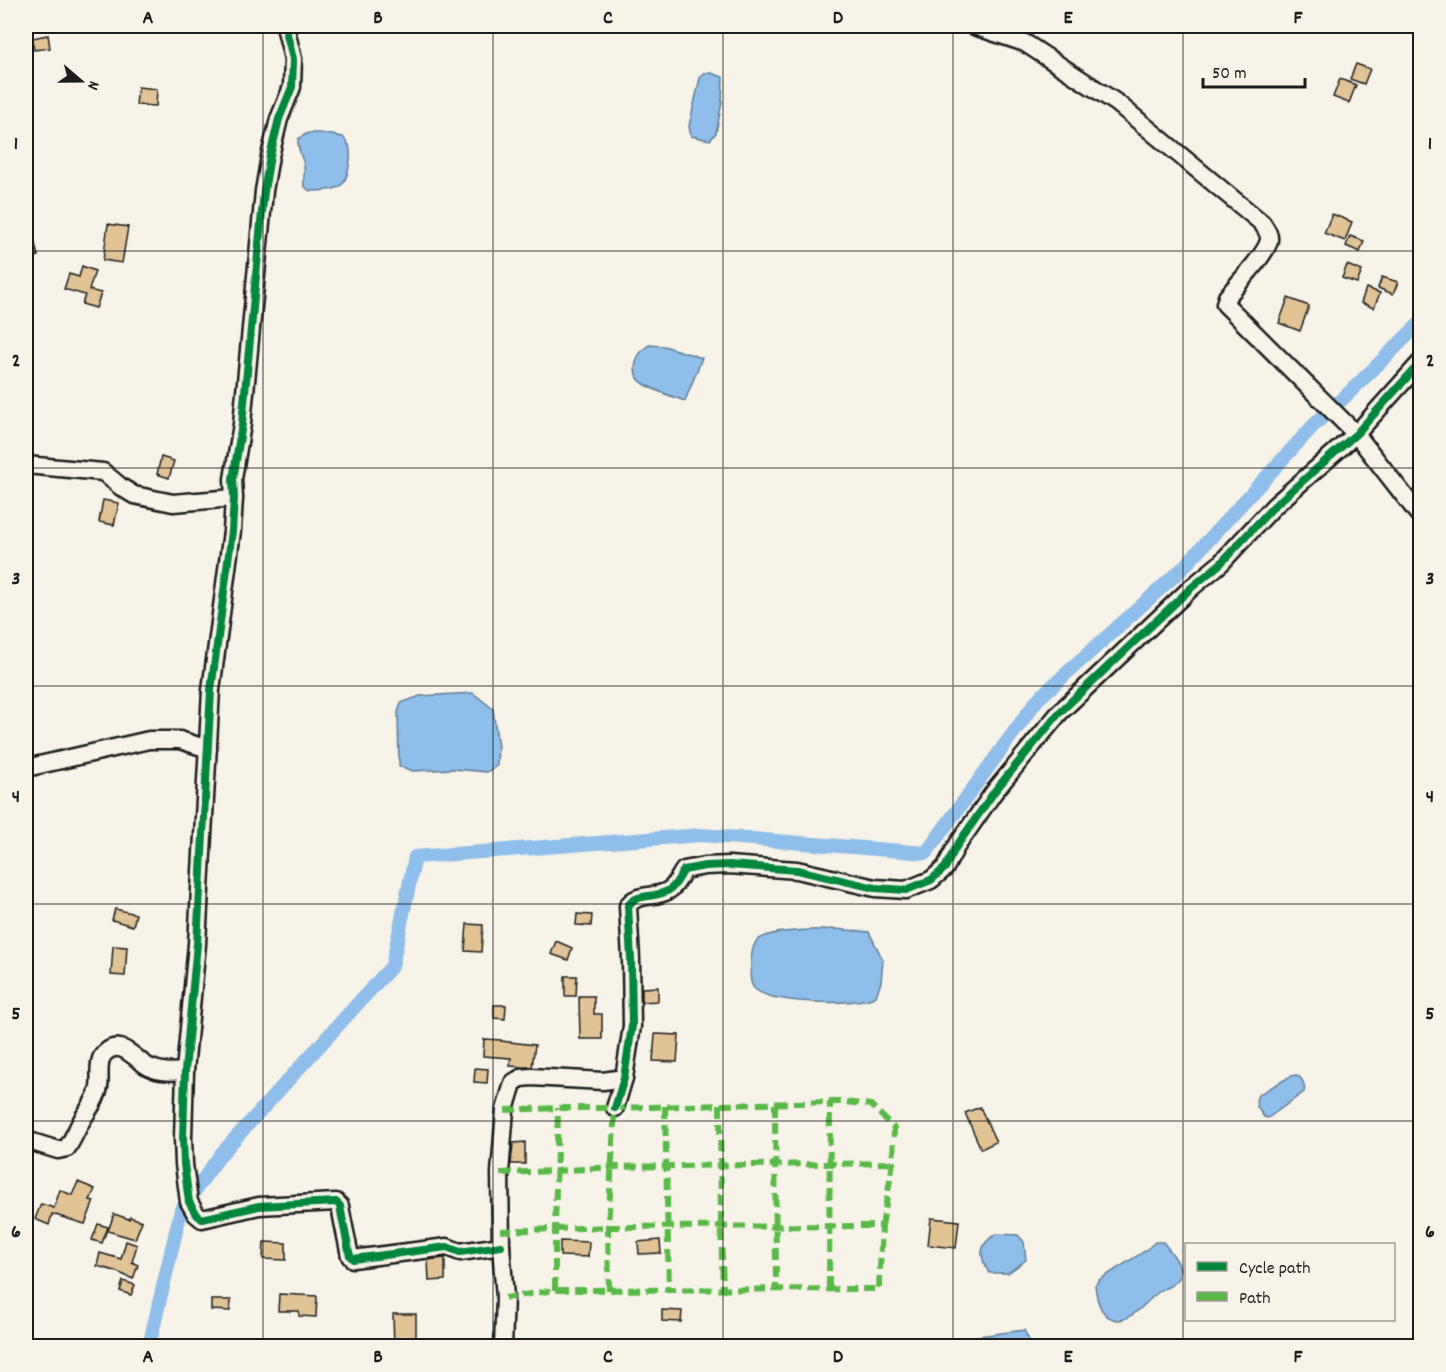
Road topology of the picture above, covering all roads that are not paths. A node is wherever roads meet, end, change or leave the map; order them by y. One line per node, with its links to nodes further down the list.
1 (285, 26): 6 (street)
2 (974, 26): 4 (street)
3 (1420, 363): 4 (street)
4 (1351, 430): 7 (street); 11 (street)
5 (26, 465): 6 (street)
6 (234, 498): 8 (street)
7 (1420, 516)
8 (208, 749): 9 (street); 10 (street)
9 (26, 768)
10 (186, 1071): 13 (street); 14 (street)
11 (624, 1078): 12 (street); 14 (street)
12 (615, 1108)
13 (26, 1140)
14 (501, 1246): 15 (street)
15 (503, 1347)

